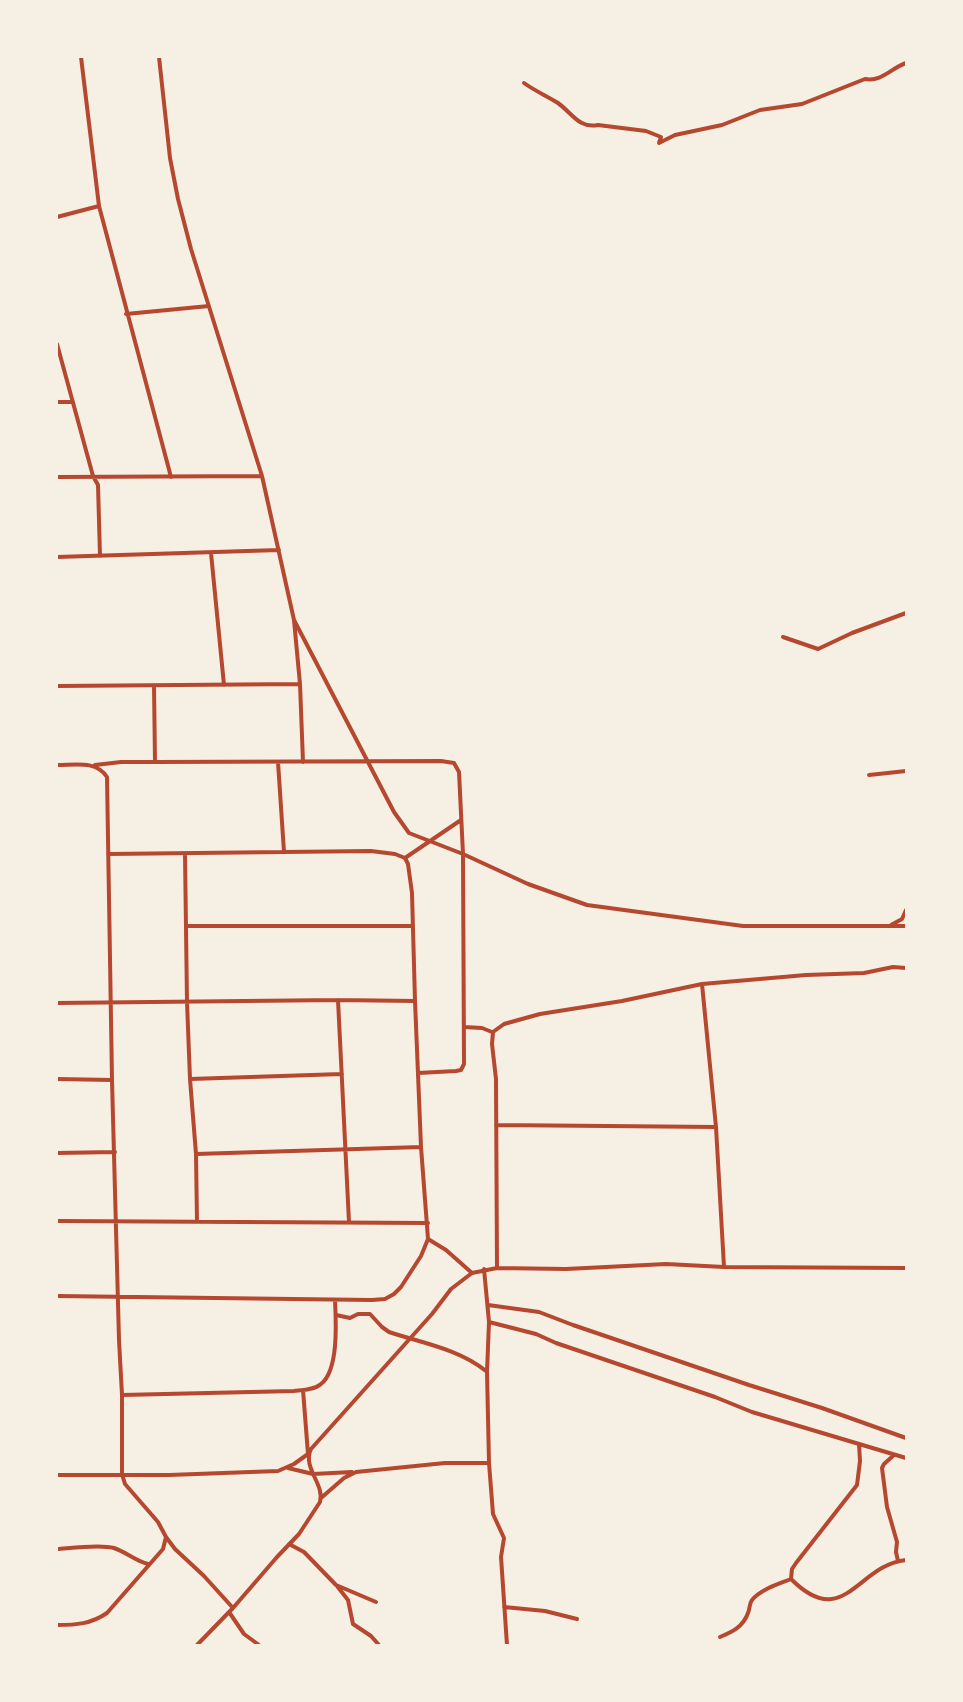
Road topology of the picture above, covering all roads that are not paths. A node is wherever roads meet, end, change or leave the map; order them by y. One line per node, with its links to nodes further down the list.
1 (81, 57): 5 (street)
2 (159, 57): 7 (street)
3 (906, 63): 4 (street)
4 (524, 83)
5 (99, 206): 6 (street); 8 (street)
6 (57, 217)
7 (209, 306): 8 (street); 13 (street)
8 (126, 314): 15 (street)
9 (57, 344): 11 (street)
10 (57, 402): 11 (street)
11 (74, 402): 12 (street)
12 (93, 476): 14 (street); 15 (street); 18 (street)
13 (262, 476): 15 (street); 16 (street)
14 (57, 477)
15 (171, 477)
16 (279, 550): 17 (street); 21 (street)
17 (211, 553): 18 (street); 25 (street)
18 (100, 556): 19 (street)
19 (57, 557)
20 (906, 613): 22 (street)
21 (294, 620): 23 (street); 27 (street)
22 (783, 637)
23 (300, 684): 25 (street); 30 (street)
24 (154, 685): 25 (street); 26 (street); 28 (street)
25 (224, 685)
26 (57, 686)
27 (367, 761): 30 (street); 35 (street); 36 (street)
28 (155, 762): 29 (street); 32 (street)
29 (278, 762): 30 (street); 37 (street)
30 (303, 762)
31 (57, 765): 32 (street)
32 (95, 765): 38 (street)
33 (906, 771): 34 (street)
34 (868, 775)
35 (461, 820): 36 (street); 40 (street)
36 (429, 841): 40 (street); 41 (street)
37 (284, 852): 39 (street); 41 (street)
38 (108, 854): 39 (street); 51 (street)
39 (185, 854): 43 (street)
40 (463, 854): 45 (street); 54 (street)
41 (405, 858): 44 (street)
42 (906, 910): 45 (street)
43 (186, 926): 44 (street); 52 (street)
44 (413, 926): 50 (street)
45 (891, 926): 46 (street)
46 (906, 926)
47 (906, 968): 48 (street)
48 (702, 984): 55 (street); 62 (street)
49 (338, 1000): 50 (street); 52 (street); 57 (street)
50 (415, 1001): 56 (street)
51 (110, 1002): 52 (street); 53 (street); 60 (street)
52 (187, 1002): 59 (street)
53 (57, 1003)
54 (464, 1027): 55 (street); 56 (street)
55 (493, 1032): 61 (street)
56 (418, 1073): 63 (street)
57 (342, 1074): 59 (street); 64 (street)
58 (57, 1078): 60 (street)
59 (190, 1079): 67 (street)
60 (112, 1080): 65 (street)
61 (496, 1125): 62 (street); 75 (street)
62 (717, 1126): 74 (street)
63 (422, 1148): 64 (street); 72 (street)
64 (345, 1150): 67 (street); 71 (street)
65 (115, 1152): 66 (street); 69 (street)
66 (57, 1153)
67 (196, 1154): 70 (street)
68 (57, 1221): 69 (street)
69 (117, 1222): 70 (street); 80 (street)
70 (197, 1222): 71 (street)
71 (349, 1222): 72 (street)
72 (428, 1223): 73 (street)
73 (428, 1239): 78 (street); 81 (street)
74 (724, 1267): 75 (street); 76 (street)
75 (497, 1268): 77 (street)
76 (906, 1268)
77 (484, 1269): 78 (street); 82 (street)
78 (472, 1273): 85 (street)
79 (57, 1296): 80 (street)
80 (118, 1297): 81 (street); 88 (street)
81 (335, 1300): 83 (street)
82 (488, 1305): 84 (street); 89 (street)
83 (336, 1315): 85 (street); 87 (street)
84 (489, 1322): 86 (street); 90 (street)
85 (409, 1338): 86 (street); 91 (street)
86 (487, 1372): 94 (street)
87 (303, 1390): 88 (street); 91 (street)
88 (122, 1395): 97 (street)
89 (906, 1438)
90 (859, 1444): 92 (street); 107 (street)
91 (308, 1454): 95 (street); 98 (street)
92 (895, 1455): 93 (street); 105 (street)
93 (906, 1458)
94 (489, 1463): 96 (street); 110 (street)
95 (288, 1468): 97 (street); 98 (street)
96 (356, 1472): 98 (street); 100 (street)
97 (122, 1474): 99 (street); 101 (street)
98 (313, 1474): 100 (street)
99 (57, 1475)
100 (321, 1498): 102 (street)
101 (166, 1537): 106 (street); 111 (street)
102 (289, 1544): 108 (street); 111 (street)
103 (57, 1549): 106 (street)
104 (906, 1560): 105 (street)
105 (898, 1561): 107 (street)
106 (148, 1564): 114 (street)
107 (791, 1579): 115 (street)
108 (336, 1585): 109 (street); 118 (street)
109 (376, 1602)
110 (504, 1607): 113 (street); 119 (street)
111 (233, 1608): 112 (street)
112 (229, 1612): 116 (street); 117 (street)
113 (577, 1619)
114 (57, 1625)
115 (720, 1638)
116 (197, 1645)
117 (259, 1645)
118 (379, 1645)
119 (507, 1645)

